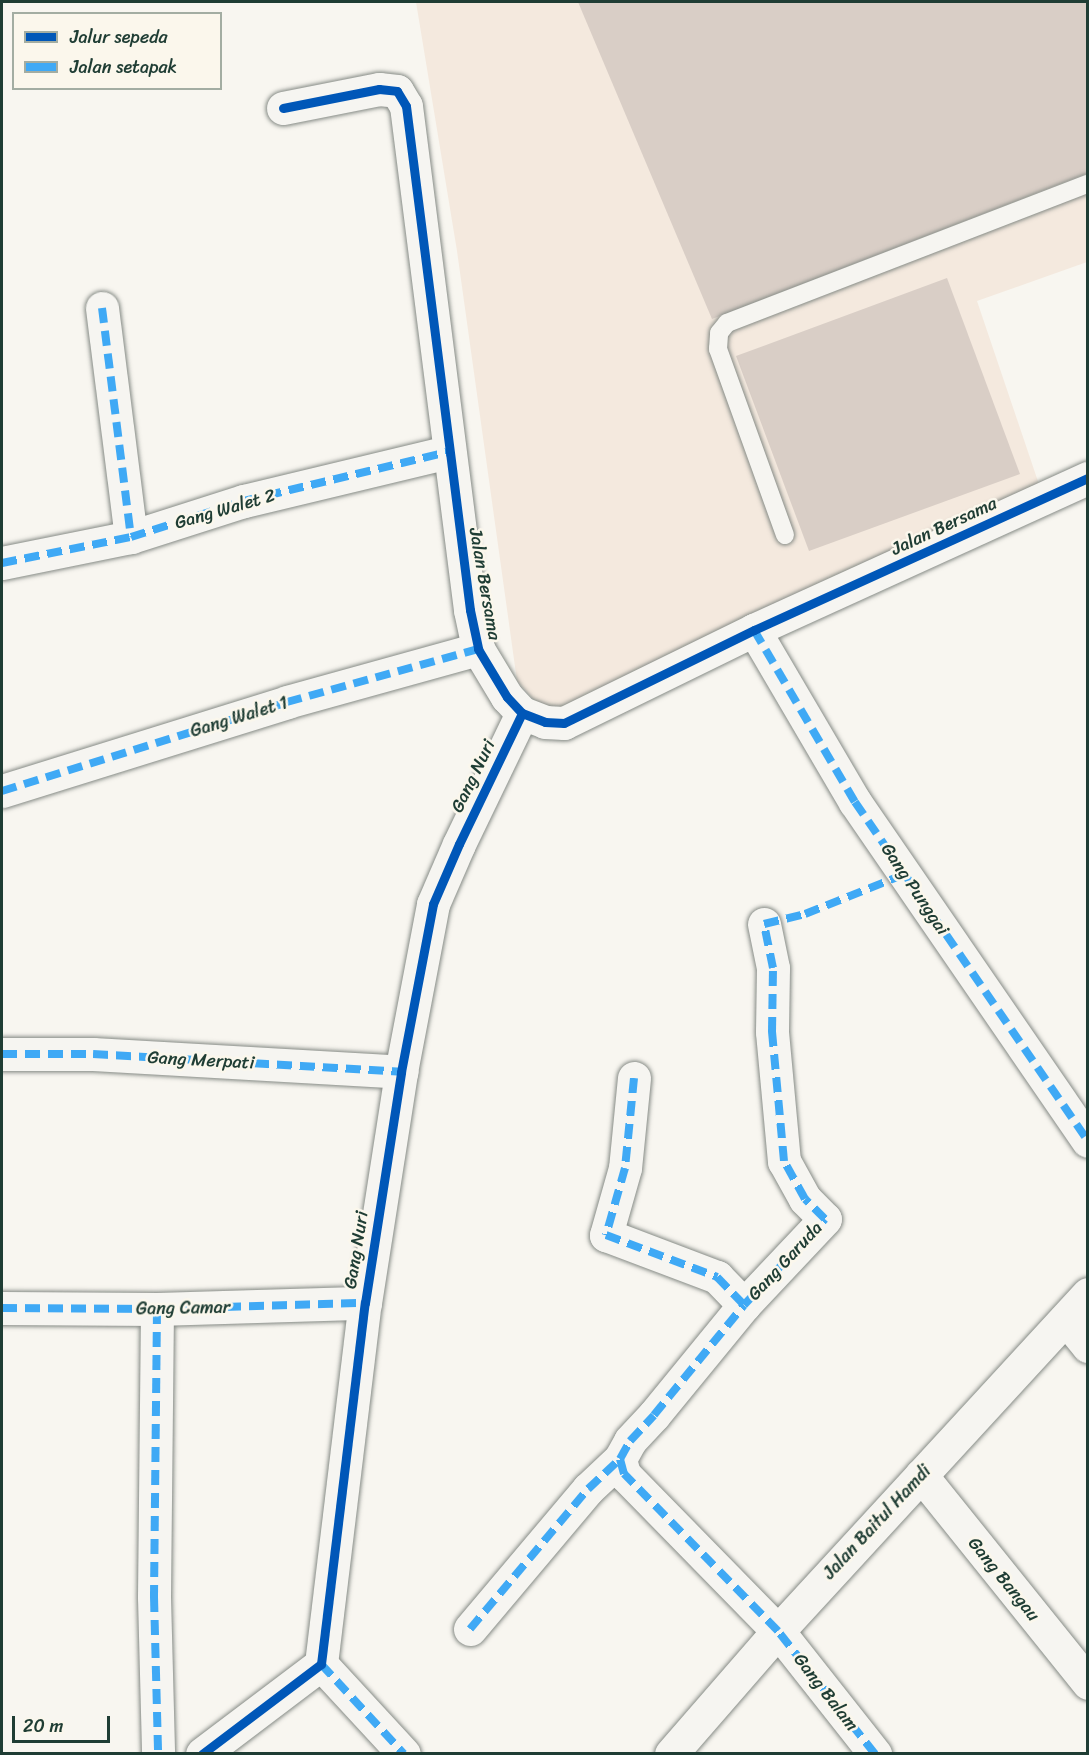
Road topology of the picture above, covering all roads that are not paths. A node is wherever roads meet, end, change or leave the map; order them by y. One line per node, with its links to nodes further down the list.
1 (283, 108): 4 (street, Jalan Bersama)
2 (1088, 184): 6 (lane)
3 (102, 308): 7 (street)
4 (448, 452): 7 (street, Gang Walet 2); 10 (street, Jalan Bersama)
5 (1088, 478): 9 (street, Jalan Bersama)
6 (785, 535)
7 (131, 537): 8 (street, Gang Walet 2)
8 (2, 564)
9 (754, 630): 11 (street, Jalan Bersama); 17 (street, Gang Punggai)
10 (478, 649): 11 (street, Jalan Bersama); 12 (street, Gang Walet 1)
11 (522, 713): 15 (street, Gang Nuri)
12 (2, 791)
13 (764, 924): 20 (street, Gang Garuda)
14 (2, 1054): 15 (street, Gang Merpati)
15 (401, 1072): 19 (street, Gang Nuri)
16 (634, 1078): 20 (street)
17 (1088, 1141)
18 (1088, 1294): 23 (street, Jalan Baitul Hamdi)
19 (364, 1303): 22 (street, Gang Camar); 29 (street, Gang Nuri)
20 (744, 1305): 25 (street, Gang Garuda)
21 (2, 1308): 22 (street, Gang Camar)
22 (157, 1309): 31 (street)
23 (1066, 1318): 24 (street); 26 (street, Jalan Baitul Hamdi)
24 (1088, 1346)
25 (620, 1459): 27 (street, Gang Garuda); 28 (street)
26 (921, 1475): 28 (street, Jalan Baitul Hamdi); 30 (street, Gang Bangau)
27 (470, 1629)
28 (778, 1631): 34 (street, Jalan Baitul Hamdi); 35 (street, Gang Balam)
29 (321, 1664): 32 (street); 33 (street)
30 (1088, 1683)
31 (158, 1754)
32 (202, 1754)
33 (404, 1754)
34 (671, 1754)
35 (875, 1754)

